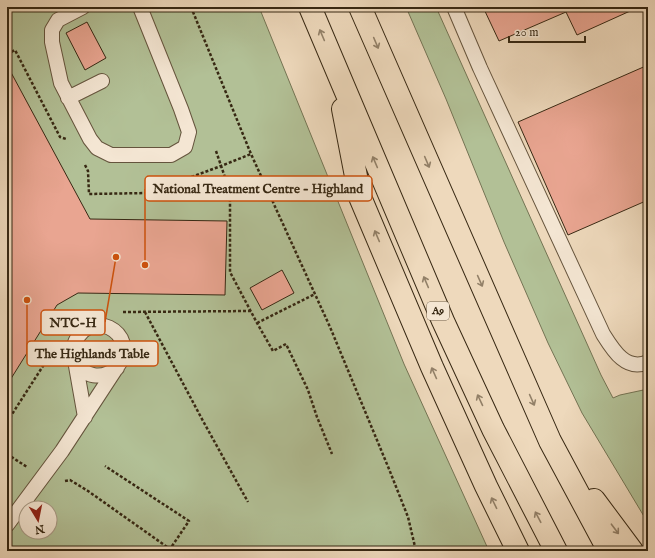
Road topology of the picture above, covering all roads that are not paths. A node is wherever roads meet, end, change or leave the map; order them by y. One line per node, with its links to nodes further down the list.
1 (83, 7): 8 (lane)
2 (140, 7): 8 (lane)
3 (310, 7): 6 (highway, A9, one-way to 3)
4 (360, 7): 13 (highway, one-way to 13)
5 (454, 7): 10 (lane)
6 (334, 64): 15 (highway, A9, one-way to 6); 16 (highway, A9, one-way to 6)
7 (102, 81): 8 (lane)
8 (68, 98)
9 (75, 360): 11 (lane); 11 (lane); 12 (lane)
10 (648, 362)
11 (117, 367): 12 (lane)
12 (85, 417): 14 (lane)
13 (550, 442): 17 (highway); 18 (highway, one-way to 18)
14 (7, 525)
15 (518, 551)
16 (556, 551)
17 (609, 551)
18 (632, 551)

